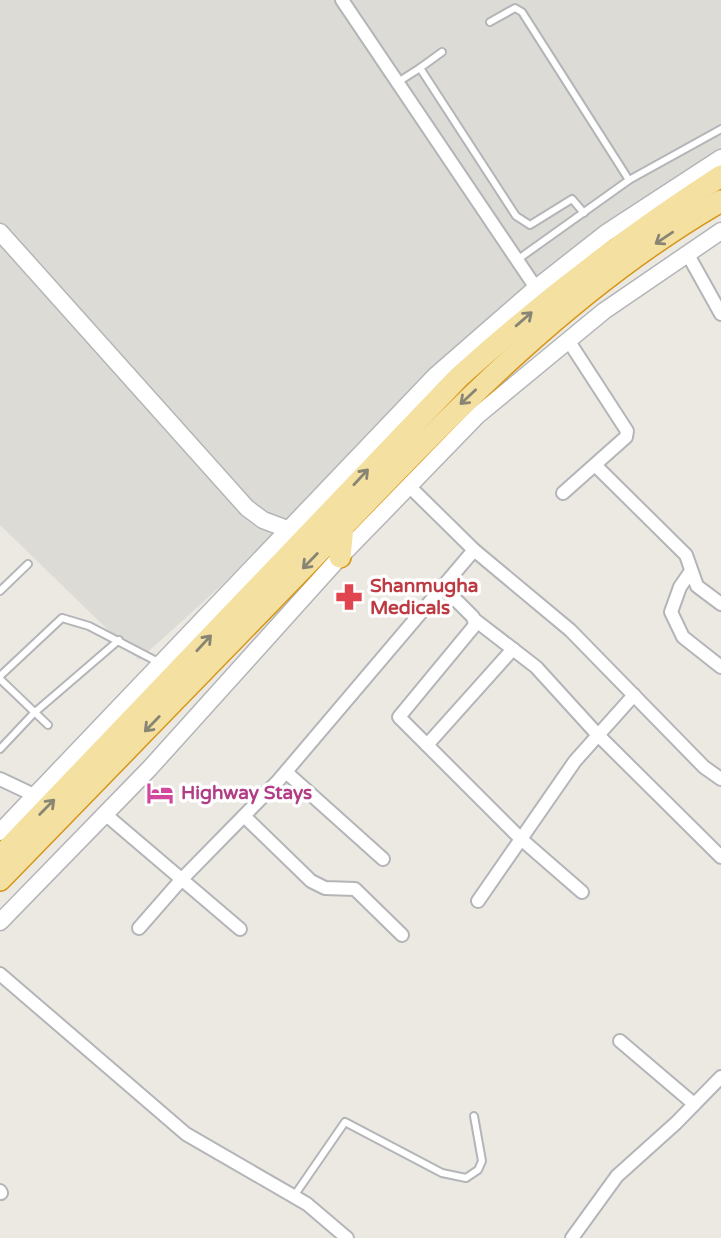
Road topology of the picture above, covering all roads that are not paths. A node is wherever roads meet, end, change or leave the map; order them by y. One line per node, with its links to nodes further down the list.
1 (342, 0): 5 (street)
2 (490, 22): 9 (lane)
3 (442, 52): 4 (lane)
4 (420, 68): 5 (lane); 11 (lane)
5 (398, 82): 15 (street)
6 (721, 129): 9 (lane)
7 (721, 158): 16 (street)
8 (721, 176): 23 (highway, one-way to 8)
9 (629, 180): 11 (lane)
10 (721, 201): 22 (highway, one-way to 22)
11 (584, 213): 15 (lane)
12 (721, 231): 14 (street)
13 (0, 232): 23 (street)
14 (687, 253): 17 (street); 18 (street)
15 (517, 260): 16 (street)
16 (536, 288): 23 (street)
17 (721, 314)
18 (568, 340): 19 (street); 20 (street)
19 (595, 465): 21 (street); 27 (street)
20 (409, 486): 24 (street); 25 (street)
21 (563, 493)
22 (343, 527): 25 (highway); 54 (highway, one-way to 54)
23 (297, 532): 34 (street); 51 (highway, one-way to 23)
24 (474, 550): 28 (street); 37 (street)
25 (340, 557): 47 (street)
26 (28, 564): 29 (lane)
27 (691, 570): 30 (street); 35 (street)
28 (443, 587): 31 (street); 43 (street)
29 (0, 591)
30 (721, 604)
31 (475, 620): 33 (street); 41 (street)
32 (119, 640): 34 (lane); 36 (lane); 38 (lane)
33 (513, 649): 40 (street); 41 (street)
34 (161, 664): 46 (street)
35 (721, 667)
36 (0, 677): 38 (lane)
37 (634, 695): 40 (street); 45 (street)
38 (34, 713): 39 (lane); 42 (lane)
39 (48, 725)
40 (597, 734): 50 (street); 52 (street)
41 (427, 745): 50 (street)
42 (0, 749)
43 (286, 772): 48 (street); 53 (street)
44 (0, 779): 46 (street)
45 (721, 779)
46 (36, 796): 49 (street)
47 (105, 814): 55 (street); 58 (street)
48 (244, 816): 55 (street); 61 (street)
49 (0, 832)
50 (522, 839): 56 (street); 57 (street)
51 (0, 856)
52 (721, 857)
53 (383, 859)
54 (0, 880)
55 (181, 880): 59 (street); 60 (street)
56 (582, 892)
57 (478, 901)
58 (0, 922)
59 (139, 928)
60 (240, 929)
61 (402, 935)
62 (0, 974): 67 (street)
63 (620, 1041): 65 (street)
64 (721, 1077): 65 (street)
65 (694, 1104): 68 (street)
66 (474, 1116): 67 (lane)
67 (294, 1196): 69 (street)
68 (582, 1224): 70 (street); 71 (lane)
69 (347, 1238)
70 (572, 1238)
71 (581, 1238)

